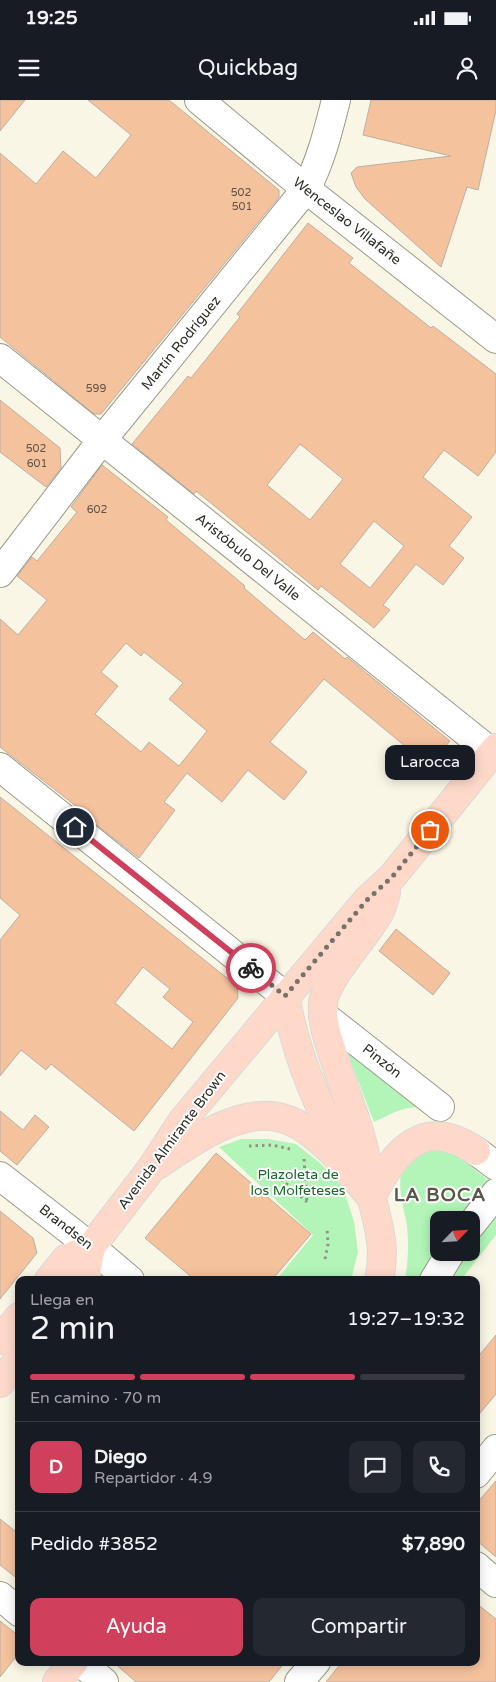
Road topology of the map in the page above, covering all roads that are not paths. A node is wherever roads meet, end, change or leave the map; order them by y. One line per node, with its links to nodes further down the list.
1 (200, 100): 3 (street, Wenceslao Villafañe)
2 (336, 100): 3 (street, Martín Rodríguez)
3 (306, 189): 4 (street, Wenceslao Villafañe); 6 (street, Martín Rodríguez)
4 (496, 339)
5 (0, 358): 6 (street, Aristóbulo Del Valle)
6 (102, 440): 7 (street, Martín Rodríguez); 8 (street, Aristóbulo Del Valle)
7 (0, 573)
8 (495, 752): 10 (main road, Avenida Almirante Brown)
9 (0, 767): 11 (street)
10 (392, 877): 11 (main road, Avenida Almirante Brown); 12 (main road, Avenida Almirante Brown)
11 (285, 996): 15 (main road, Avenida Almirante Brown); 18 (main road)
12 (323, 1015): 13 (street, Pinzón); 18 (main road)
13 (440, 1107)
14 (486, 1159): 18 (main road)
15 (151, 1169): 18 (main road); 20 (main road, Avenida Almirante Brown)
16 (0, 1176): 20 (street, Brandsen)
17 (496, 1193): 19 (street)
18 (371, 1197): 25 (main road)
19 (480, 1213)
20 (91, 1247): 22 (main road, Avenida Almirante Brown); 23 (main road, Avenida Almirante Brown); 24 (street, Brandsen)
21 (446, 1261): 26 (street)
22 (52, 1276)
23 (83, 1276)
24 (125, 1276)
25 (380, 1276)
26 (436, 1276)
27 (15, 1322): 28 (main road)
28 (0, 1340)
29 (15, 1364): 30 (main road)
30 (0, 1383)
31 (496, 1449): 32 (street)
32 (480, 1469)
33 (480, 1569): 34 (street)
34 (496, 1583)
35 (0, 1596): 36 (street)
36 (15, 1609)
37 (71, 1666): 40 (main road)
38 (85, 1666): 41 (street)
39 (313, 1666): 42 (street)
40 (57, 1682)
41 (104, 1682)
42 (299, 1682)

